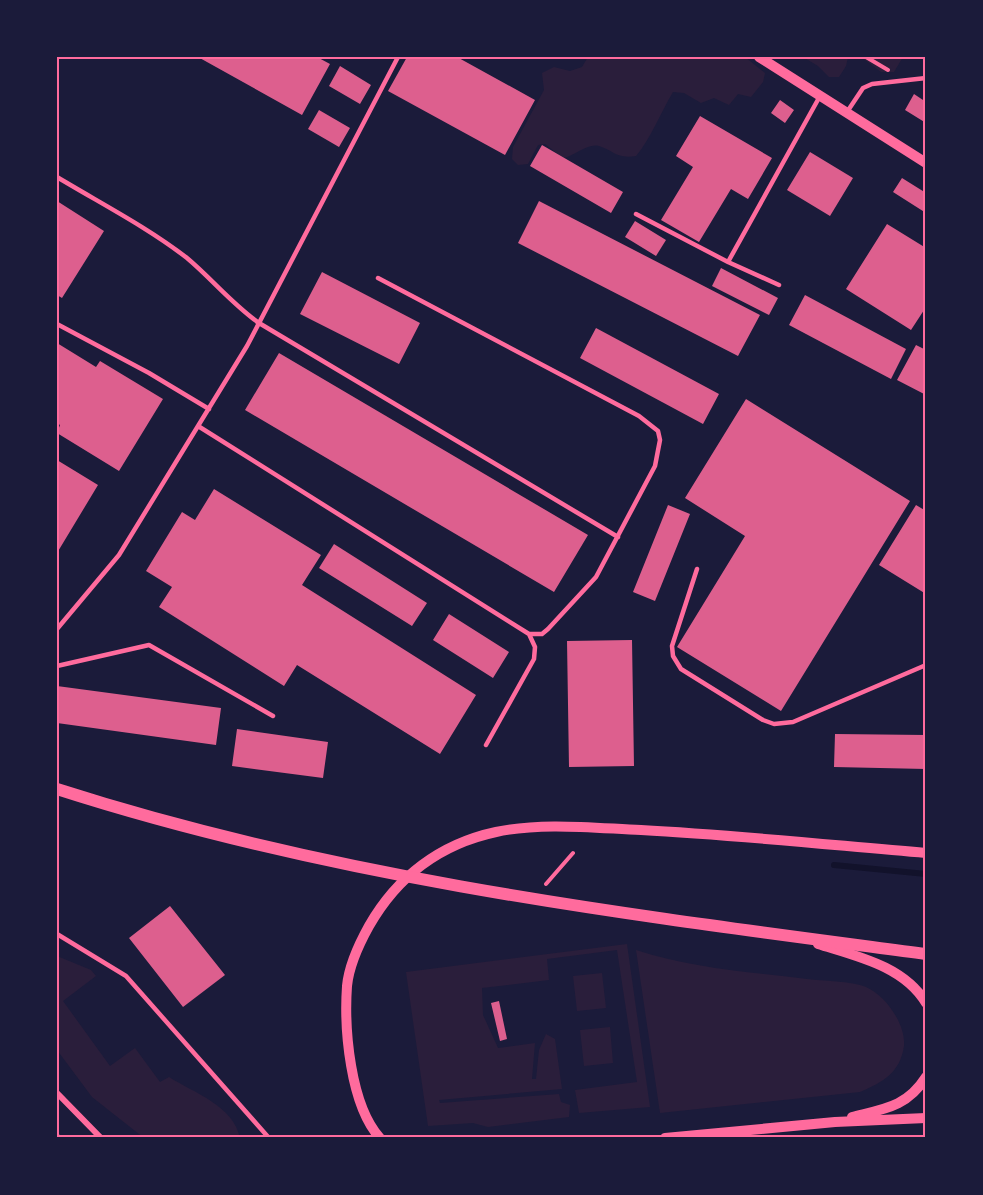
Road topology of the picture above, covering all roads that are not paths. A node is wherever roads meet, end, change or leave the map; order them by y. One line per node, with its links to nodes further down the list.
1 (398, 57): 12 (lane)
2 (759, 57): 4 (street)
3 (926, 78): 5 (lane)
4 (820, 96): 5 (street); 9 (lane)
5 (847, 112): 6 (street)
6 (926, 162)
7 (57, 177): 12 (lane)
8 (636, 214): 9 (lane)
9 (728, 262): 11 (lane)
10 (378, 278): 16 (lane)
11 (778, 285)
12 (259, 323): 14 (lane); 16 (lane)
13 (57, 324): 14 (lane)
14 (208, 409): 15 (lane)
15 (198, 426): 18 (lane); 19 (lane)
16 (618, 537): 19 (lane)
17 (697, 569): 20 (lane)
18 (57, 630)
19 (529, 634): 23 (lane)
20 (926, 665)
21 (57, 666): 22 (lane)
22 (273, 716)
23 (486, 746)
24 (57, 789): 27 (main road)
25 (926, 853): 36 (street)
26 (57, 934): 35 (lane)
27 (798, 937): 28 (main road); 29 (street)
28 (926, 954)
29 (926, 1003)
30 (926, 1077): 33 (street)
31 (57, 1093): 34 (street)
32 (926, 1118): 33 (street)
33 (835, 1122): 37 (street)
34 (101, 1138)
35 (270, 1138)
36 (380, 1138)
37 (665, 1138)

